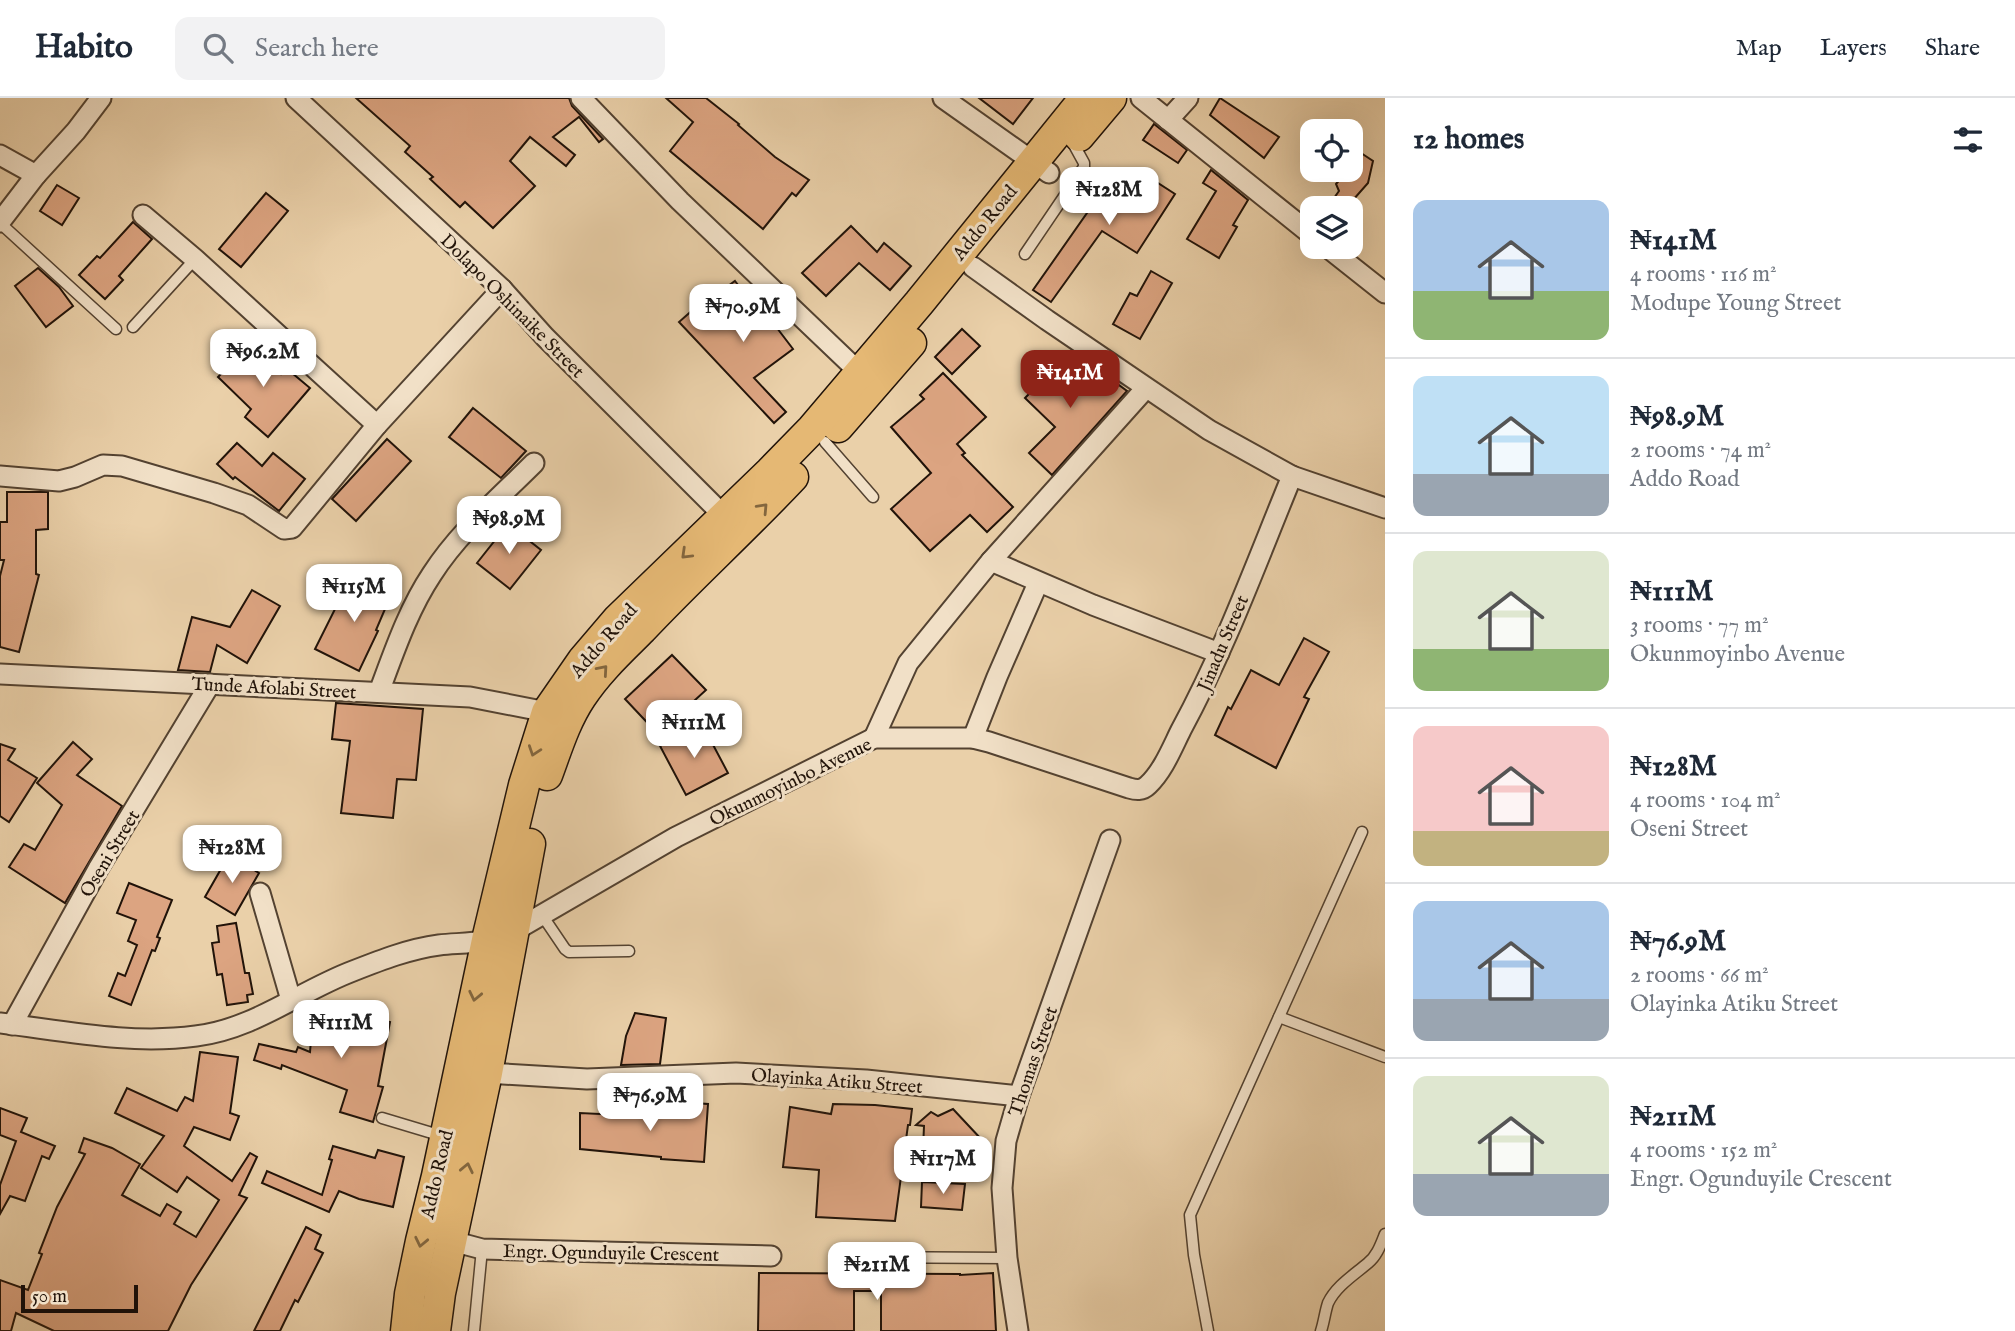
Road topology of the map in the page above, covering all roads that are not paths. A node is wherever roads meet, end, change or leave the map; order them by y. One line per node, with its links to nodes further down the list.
1 (101, 98): 13 (street)
2 (296, 98): 21 (street, Dolapo Oshinaike Street)
3 (581, 98): 25 (street)
4 (943, 98): 12 (street)
5 (1085, 98): 12 (main road, Addo Road)
6 (1111, 98): 10 (main road, Addo Road)
7 (1141, 98): 9 (street)
8 (1188, 98): 9 (street)
9 (1168, 120): 16 (street)
10 (1073, 143): 12 (main road, Addo Road); 17 (lane)
11 (0, 155): 13 (street)
12 (1041, 167): 20 (main road, Addo Road); 25 (main road, Addo Road)
13 (36, 175): 15 (street)
14 (143, 215): 18 (street)
15 (0, 222): 24 (lane)
16 (1300, 225)
17 (1025, 254)
18 (195, 259): 23 (lane); 27 (street)
19 (1342, 259): 22 (street)
20 (973, 267): 26 (street); 28 (main road, Addo Road)
21 (502, 289): 27 (street); 34 (street, Dolapo Oshinaike Street)
22 (1385, 293)
23 (133, 327)
24 (116, 329)
25 (859, 372): 34 (main road, Addo Road)
26 (1146, 388): 31 (street); 35 (street)
27 (377, 425): 30 (street)
28 (825, 442): 32 (lane); 49 (main road, Addo Road, one-way to 28)
29 (534, 463): 40 (street)
30 (0, 476)
31 (1292, 476): 33 (street); 37 (street, Jinadu Street)
32 (873, 497)
33 (1385, 508)
34 (724, 517): 41 (main road, Addo Road, one-way to 41)
35 (991, 561): 36 (street); 42 (street)
36 (1038, 583): 37 (street); 43 (street)
37 (1219, 653): 44 (street, Jinadu Street)
38 (0, 674): 39 (street, Tunde Afolabi Street)
39 (210, 684): 40 (street, Tunde Afolabi Street); 53 (street, Oseni Street)
40 (379, 692): 41 (street, Tunde Afolabi Street)
41 (547, 712): 49 (main road, Addo Road, one-way to 49)
42 (874, 738): 43 (street, Okunmoyinbo Avenue); 48 (street, Okunmoyinbo Avenue)
43 (973, 738): 44 (street, Okunmoyinbo Avenue)
44 (1129, 789)
45 (1362, 832): 52 (lane)
46 (1110, 841): 56 (street, Thomas Street)
47 (260, 893): 51 (street)
48 (542, 915): 49 (street, Okunmoyinbo Avenue); 50 (lane)
49 (501, 935): 51 (street); 55 (main road, Addo Road); 58 (main road, Addo Road, one-way to 58)
50 (629, 951)
51 (291, 1000): 53 (street)
52 (1279, 1017): 54 (lane); 69 (lane)
53 (6, 1024)
54 (1385, 1057)
55 (487, 1073): 56 (street, Olayinka Atiku Street); 60 (main road, Addo Road, one-way to 55)
56 (1019, 1096): 64 (street, Thomas Street)
57 (382, 1118): 58 (lane)
58 (445, 1136): 65 (main road, Addo Road, one-way to 65)
59 (1385, 1234): 70 (lane)
60 (452, 1241): 61 (street, Engr. Ogunduyile Crescent); 66 (main road, Addo Road)
61 (482, 1249): 62 (street, Engr. Ogunduyile Crescent); 67 (lane)
62 (771, 1256)
63 (849, 1257): 64 (lane)
64 (1007, 1258): 68 (street, Thomas Street)
65 (406, 1331)
66 (435, 1331)
67 (474, 1331)
68 (1018, 1331)
69 (1208, 1331)
70 (1321, 1331)

